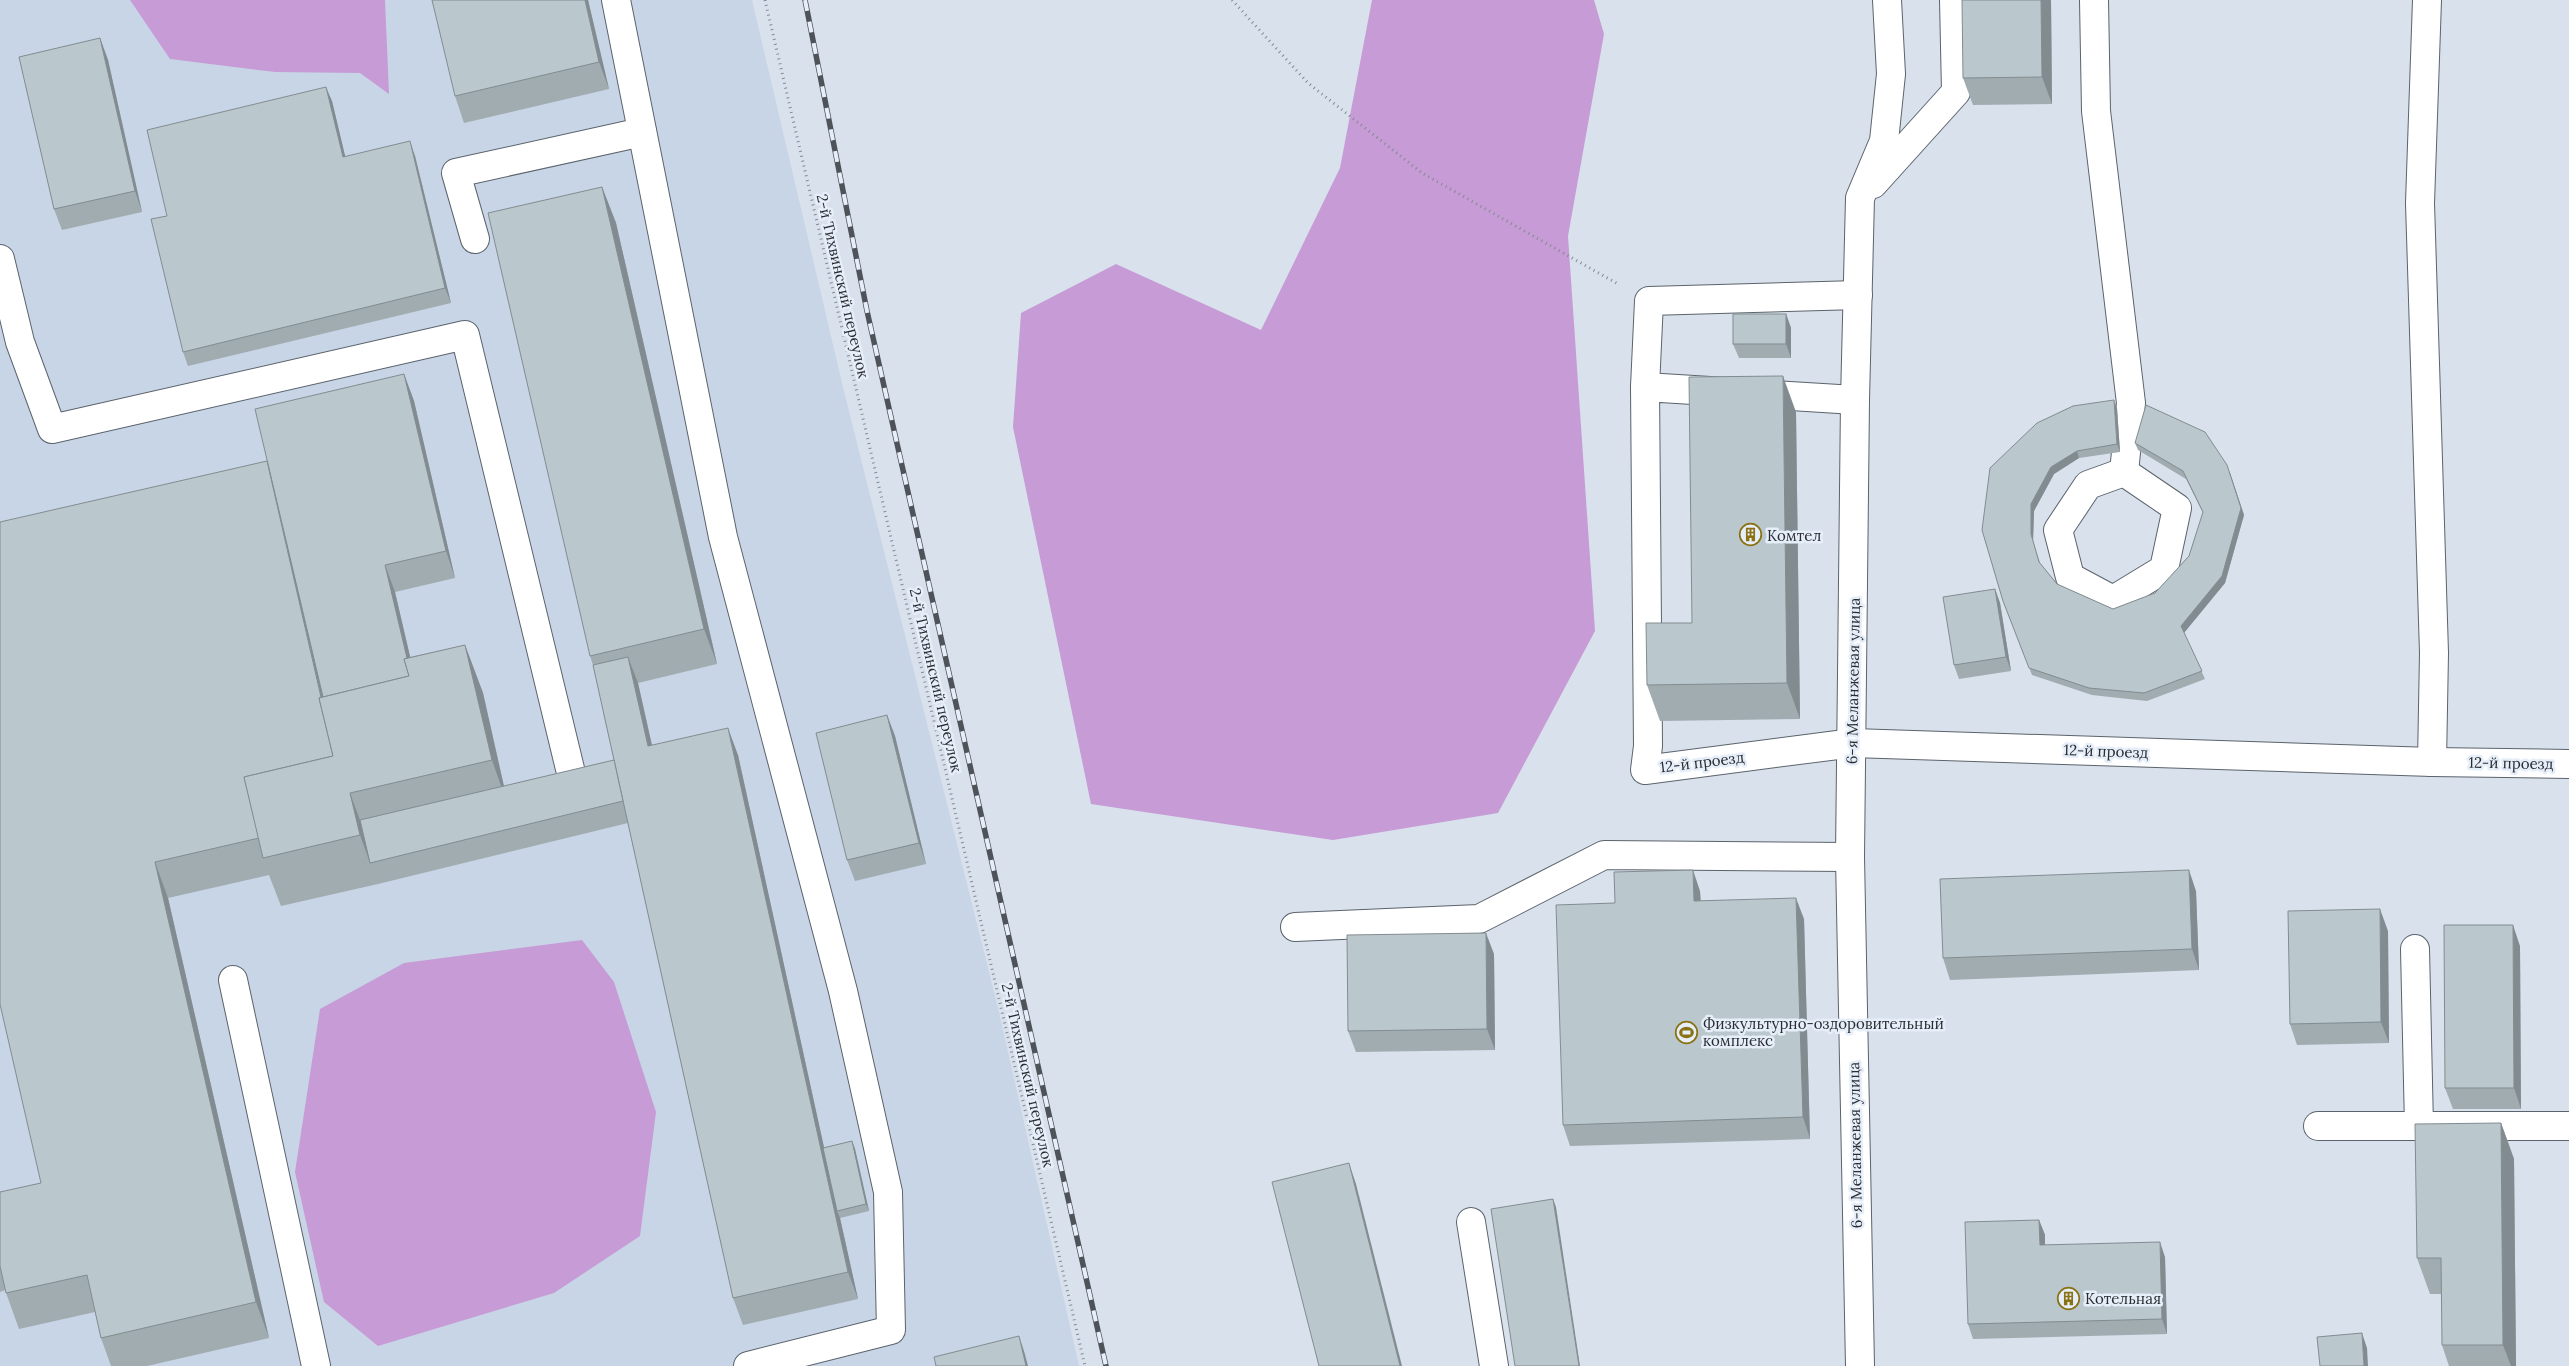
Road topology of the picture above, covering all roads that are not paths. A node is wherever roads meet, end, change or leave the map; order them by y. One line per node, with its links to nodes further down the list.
1 (616, 0): 6 (street)
2 (1887, 0): 7 (street, 6-я Меланжевая улица)
3 (1954, 0): 7 (street)
4 (2094, 0): 13 (street)
5 (2426, 0): 15 (street)
6 (642, 132): 8 (street); 27 (street)
7 (1860, 198): 10 (street, 6-я Меланжевая улица)
8 (475, 239)
9 (0, 259): 17 (street)
10 (1858, 295): 11 (street); 12 (street, 6-я Меланжевая улица)
11 (1645, 387): 12 (street); 14 (street, 12-й проезд)
12 (1855, 400): 14 (street, 6-я Меланжевая улица)
13 (2124, 472): 13 (street)
14 (1853, 743): 15 (street, 12-й проезд); 18 (street, 6-я Меланжевая улица)
15 (2432, 762): 16 (street, 12-й проезд)
16 (2569, 764)
17 (571, 773)
18 (1850, 857): 19 (street); 29 (street, 6-я Меланжевая улица)
19 (1296, 926)
20 (2415, 949): 23 (street)
21 (233, 980): 26 (street)
22 (2318, 1126): 23 (street)
23 (2419, 1126): 24 (street)
24 (2569, 1126)
25 (1471, 1222): 28 (street)
26 (316, 1366)
27 (748, 1366)
28 (1494, 1366)
29 (1860, 1366)

